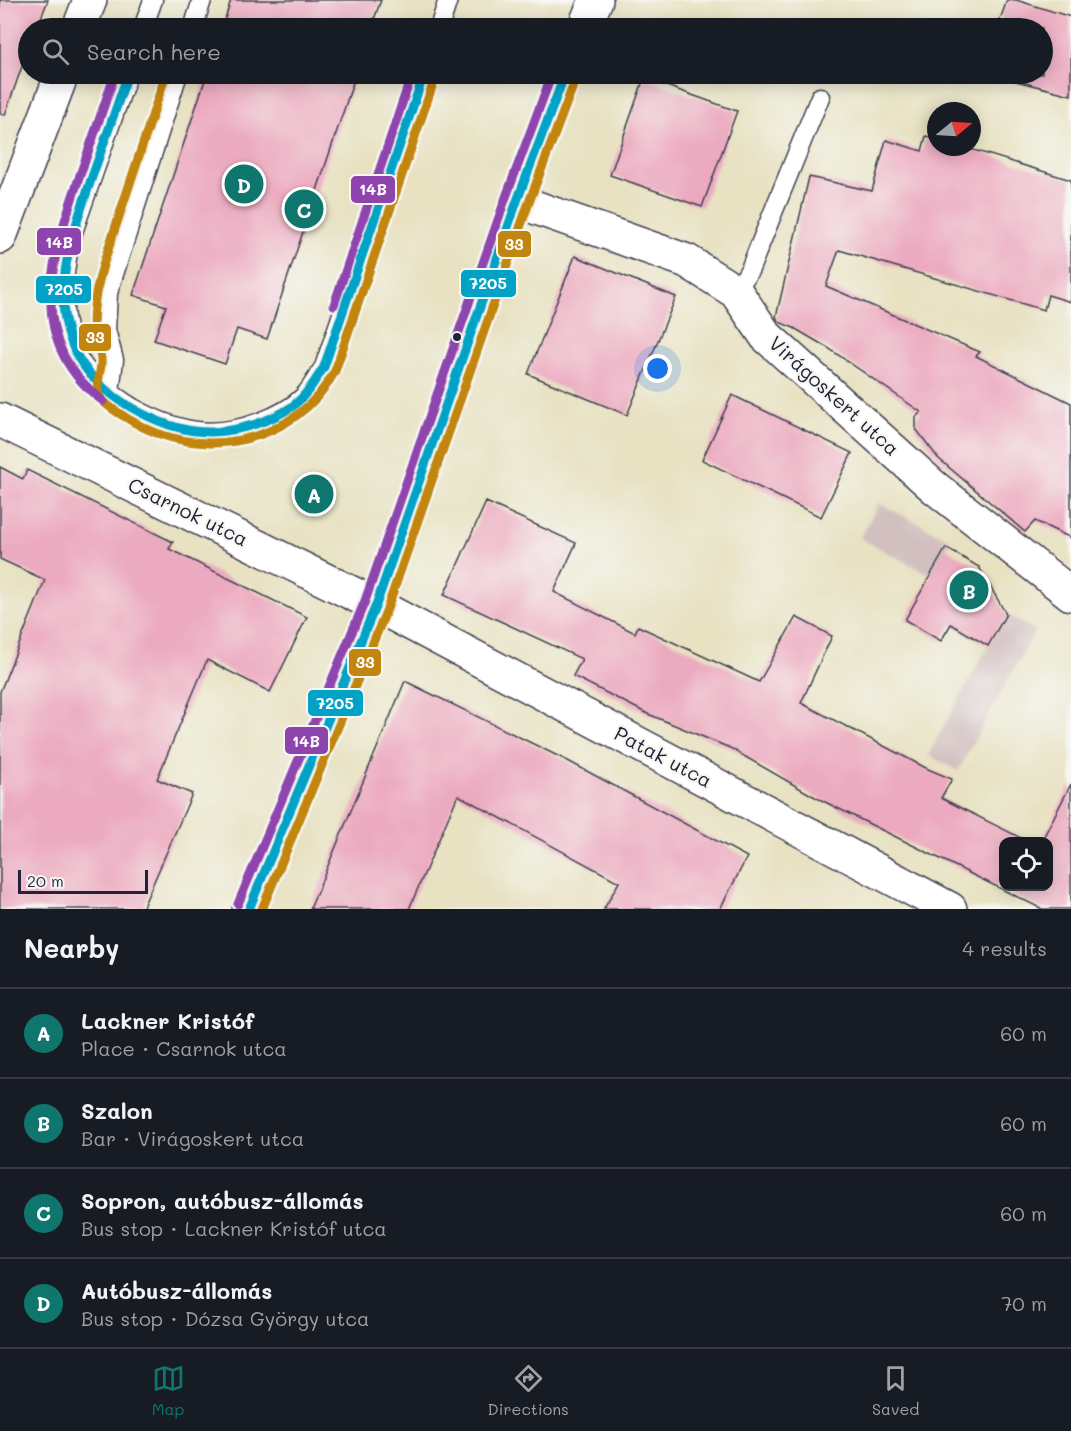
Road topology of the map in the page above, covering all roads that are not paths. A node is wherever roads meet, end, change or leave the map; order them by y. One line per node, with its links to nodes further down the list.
1 (90, 0): 7 (street)
2 (153, 0): 8 (lane)
3 (202, 0): 9 (lane)
4 (448, 0): 10 (lane)
5 (572, 0): 11 (street)
6 (596, 0): 12 (street)
7 (83, 18)
8 (147, 18)
9 (196, 18)
10 (442, 18)
11 (569, 18)
12 (588, 18)
13 (58, 84): 20 (street)
14 (125, 84): 22 (lane)
15 (175, 84): 22 (lane)
16 (421, 84): 22 (lane)
17 (559, 84): 19 (street)
18 (820, 97): 21 (lane)
19 (518, 201): 21 (street, Virágoskert utca); 25 (street)
20 (0, 237)
21 (736, 292): 24 (street, Virágoskert utca)
22 (110, 391)
23 (0, 420): 25 (street, Csarnok utca)
24 (1071, 594)
25 (376, 605): 26 (street); 27 (street, Patak utca)
26 (249, 909)
27 (950, 909)

